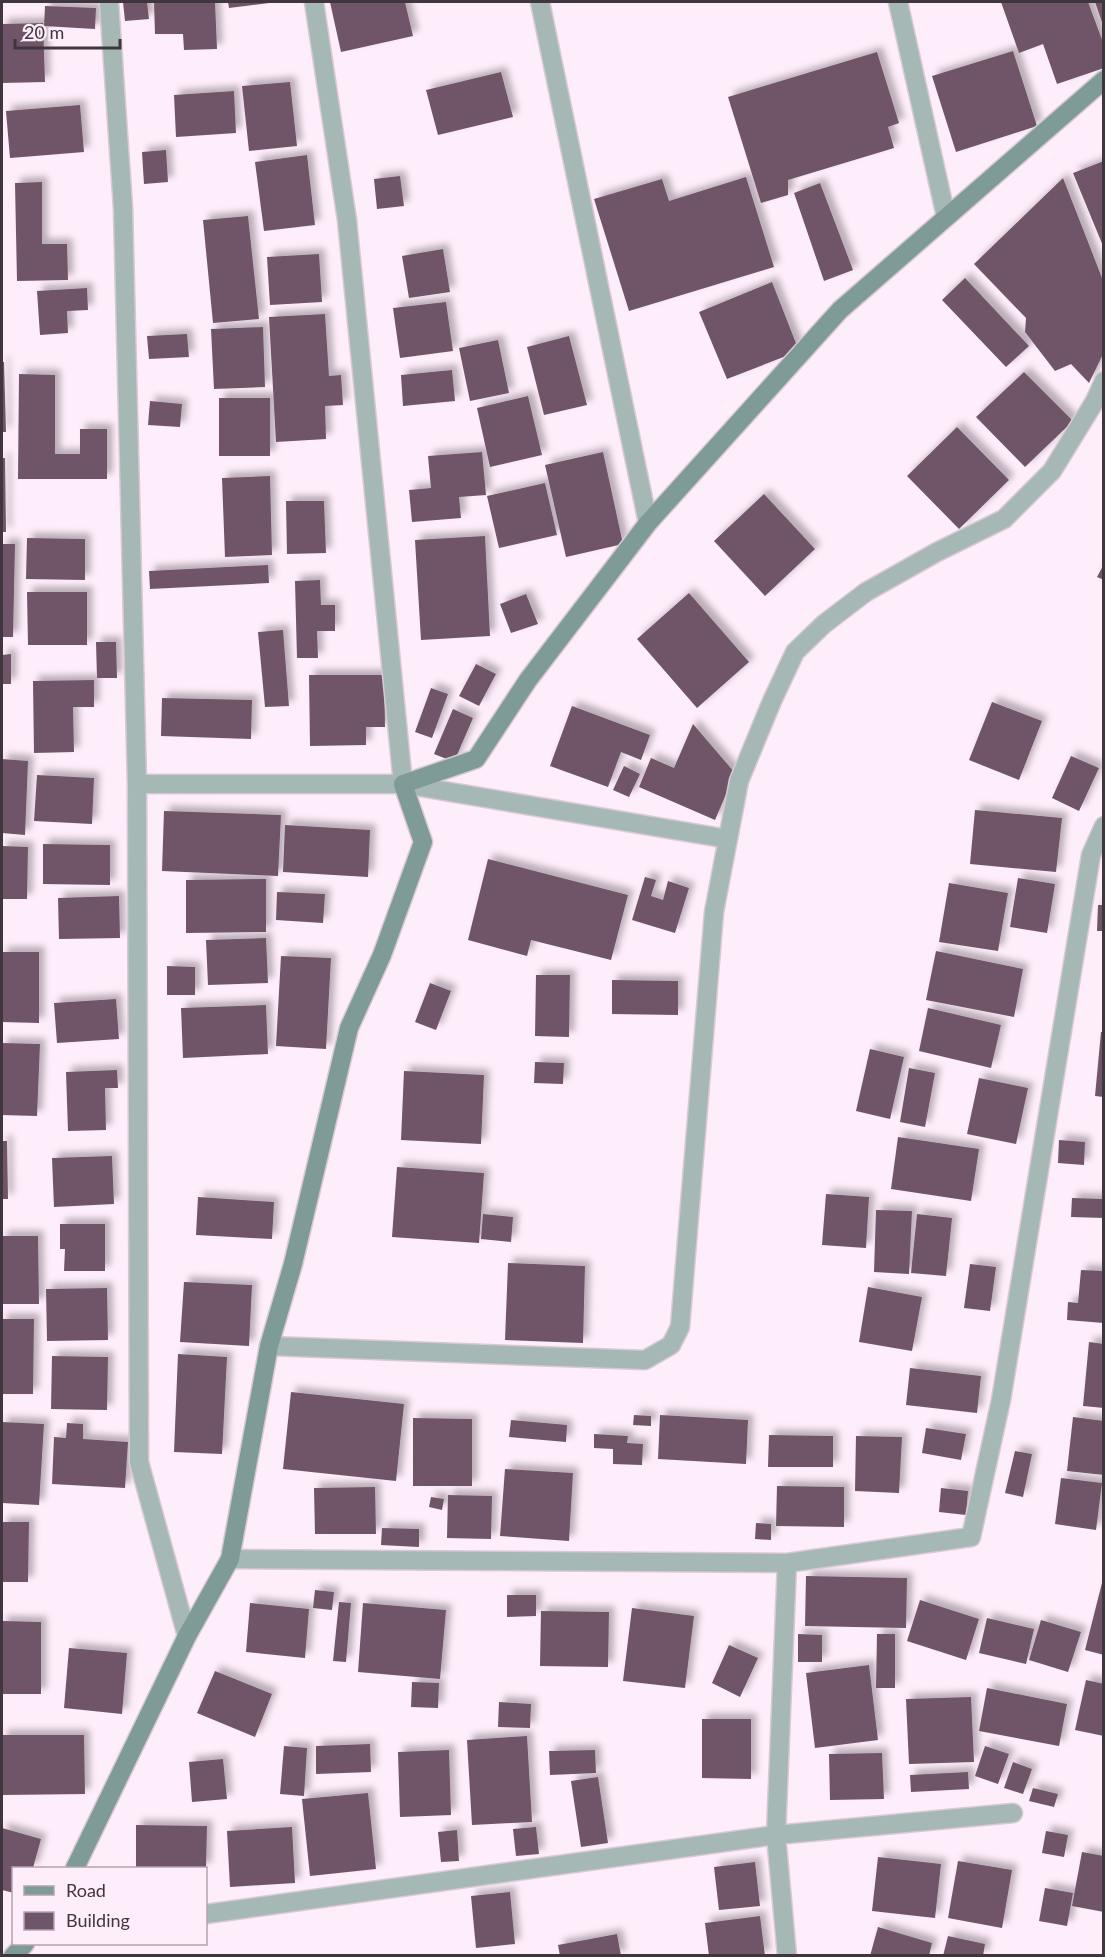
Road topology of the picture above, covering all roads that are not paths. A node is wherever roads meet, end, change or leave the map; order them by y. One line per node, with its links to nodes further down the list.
1 (109, 2): 9 (street)
2 (314, 2): 10 (street)
3 (540, 2): 8 (street)
4 (898, 2): 6 (street)
5 (1104, 80): 6 (street)
6 (946, 217): 8 (street)
7 (1104, 381): 12 (street)
8 (648, 523): 10 (street)
9 (137, 784): 10 (street); 16 (street)
10 (403, 784): 12 (street); 13 (street)
11 (1104, 826): 15 (street)
12 (728, 839): 13 (street)
13 (269, 1346): 14 (street)
14 (230, 1559): 15 (street); 16 (street)
15 (787, 1563): 18 (street)
16 (187, 1636): 19 (street)
17 (1013, 1813): 18 (street)
18 (776, 1835): 20 (street); 23 (street)
19 (76, 1867)
20 (207, 1914)
21 (24, 1945): 22 (street)
22 (13, 1956)
23 (787, 1956)

